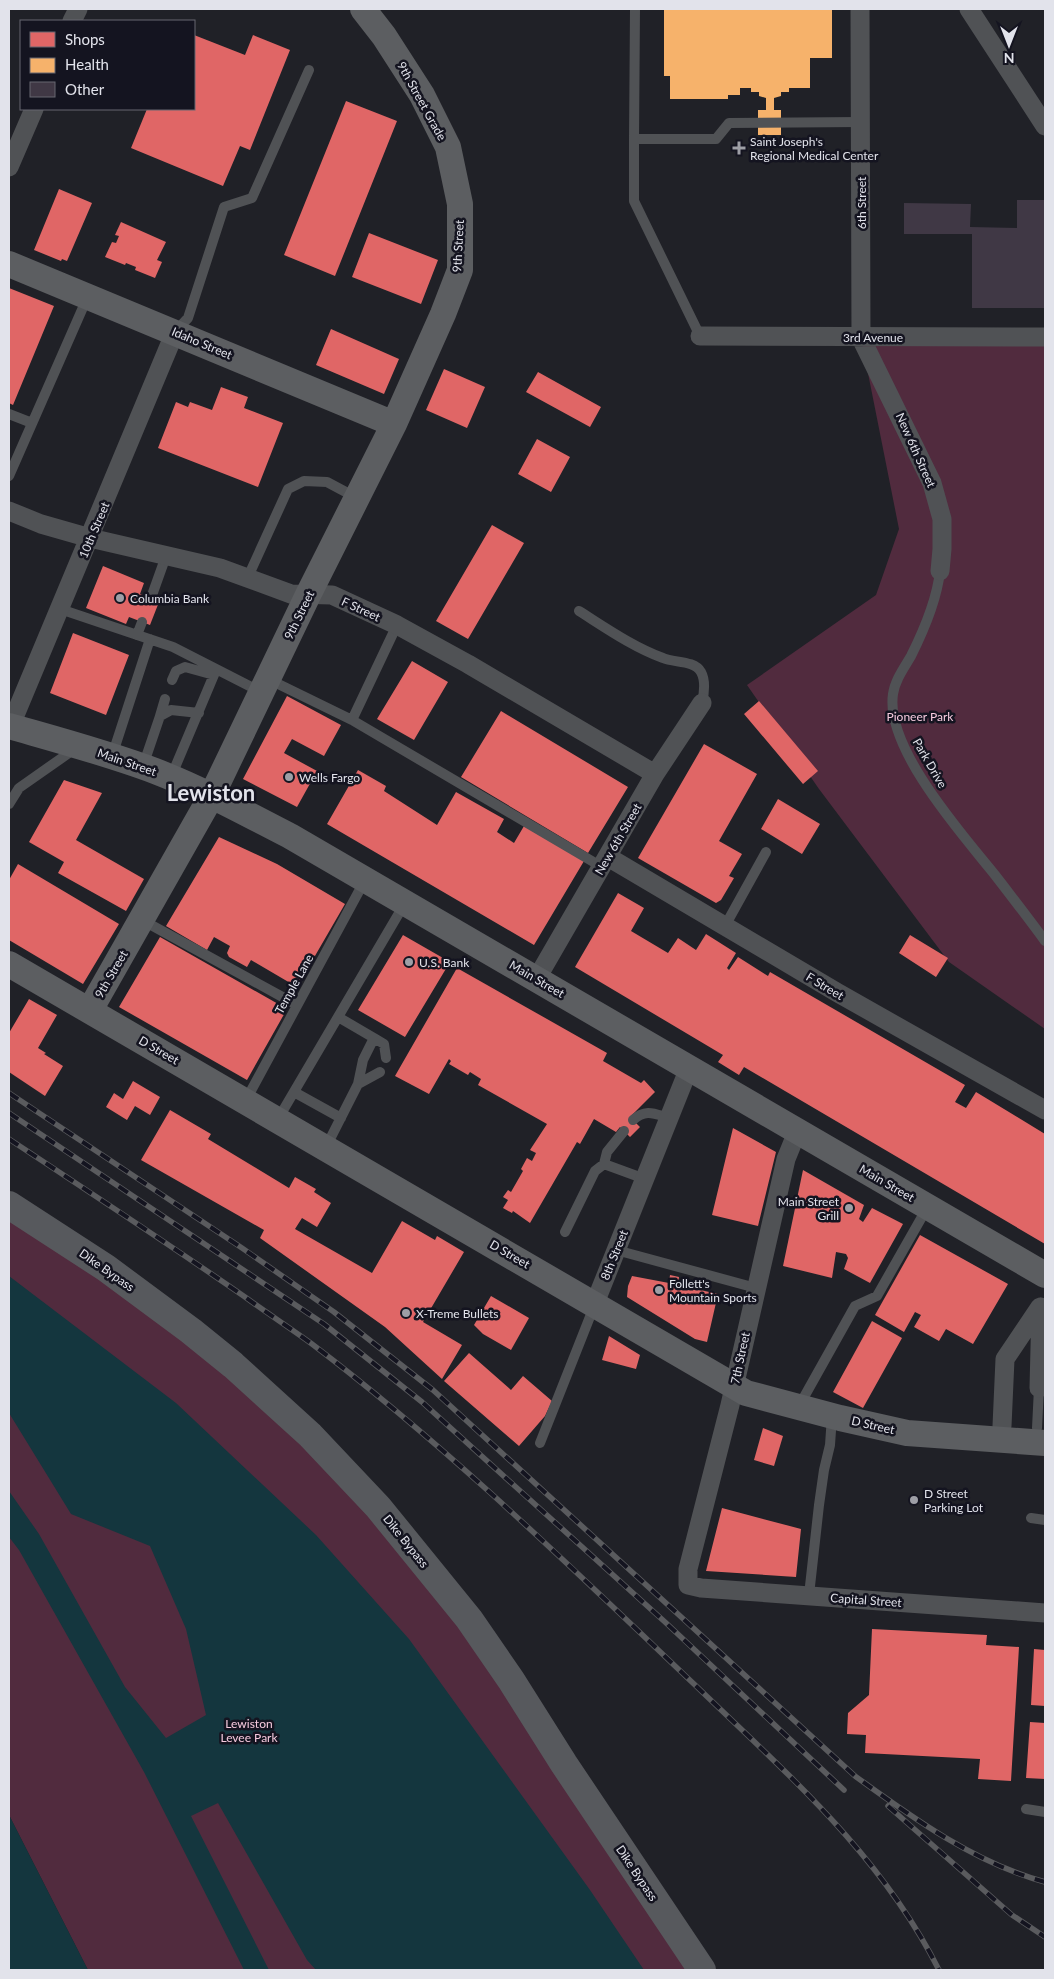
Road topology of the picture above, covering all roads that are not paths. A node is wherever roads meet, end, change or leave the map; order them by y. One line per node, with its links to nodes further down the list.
1 (363, 9): 11 (main road, 9th Street Grade)
2 (634, 9): 9 (lane)
3 (860, 9): 7 (street, 6th Street)
4 (969, 9): 8 (street)
5 (309, 70): 14 (lane)
6 (34, 110): 10 (street)
7 (861, 122): 9 (lane); 17 (street, 6th Street)
8 (1045, 126)
9 (634, 139): 15 (lane)
10 (9, 167)
11 (460, 204): 20 (main road, 9th Street)
12 (9, 264): 13 (main road, Idaho Street)
13 (88, 296): 14 (main road, Idaho Street); 19 (lane)
14 (175, 332): 20 (main road, Idaho Street); 24 (street, 10th Street)
15 (700, 336): 17 (street, 3rd Avenue)
16 (1045, 337): 17 (street, 3rd Avenue)
17 (861, 338): 26 (street, New 6th Street)
18 (9, 414): 19 (lane)
19 (32, 424): 21 (lane)
20 (394, 424): 22 (main road, 9th Street)
21 (9, 476)
22 (357, 498): 27 (lane); 28 (main road, 9th Street)
23 (9, 511): 24 (street, F Street)
24 (90, 538): 25 (street, F Street); 30 (street, 10th Street)
25 (166, 556): 27 (street, F Street); 29 (lane)
26 (940, 571): 58 (lane, Park Drive)
27 (247, 579): 28 (street, F Street)
28 (308, 594): 33 (street, F Street); 38 (main road, 9th Street)
29 (151, 598)
30 (60, 609): 34 (lane); 44 (street, 10th Street)
31 (579, 611): 40 (lane)
32 (142, 622): 34 (lane)
33 (397, 625): 43 (lane); 48 (street, F Street)
34 (137, 635): 35 (lane)
35 (150, 639): 36 (lane); 46 (lane)
36 (215, 672): 37 (lane); 38 (lane); 41 (lane)
37 (172, 680)
38 (265, 686): 43 (lane); 50 (main road, 9th Street)
39 (165, 699): 42 (lane)
40 (702, 703): 48 (street, New 6th Street)
41 (199, 713): 42 (lane); 49 (lane)
42 (160, 716): 47 (lane)
43 (352, 720): 53 (lane)
44 (9, 727): 45 (main road, Main Street)
45 (79, 746): 46 (main road, Main Street); 51 (lane)
46 (112, 757): 47 (main road, Main Street)
47 (143, 767): 49 (main road, Main Street)
48 (655, 774): 53 (street, New 6th Street)
49 (171, 778): 50 (main road, Main Street)
50 (212, 795): 54 (main road, Main Street); 56 (main road, 9th Street)
51 (9, 804)
52 (766, 852): 57 (lane)
53 (605, 862): 57 (street, F Street); 60 (street, New 6th Street)
54 (365, 880): 55 (main road, Main Street); 61 (lane, Temple Lane)
55 (404, 903): 60 (main road, Main Street); 63 (lane)
56 (142, 920): 61 (lane); 62 (main road, 9th Street)
57 (726, 926): 71 (street, F Street)
58 (1045, 942)
59 (9, 964): 62 (main road, D Street)
60 (537, 978): 66 (main road, Main Street)
61 (297, 1005): 70 (lane, Temple Lane)
62 (90, 1010): 70 (main road, D Street)
63 (338, 1017): 64 (lane); 69 (lane)
64 (374, 1038): 65 (lane); 68 (lane)
65 (386, 1058)
66 (689, 1068): 73 (street, 8th Street); 77 (main road, Main Street)
67 (380, 1072): 68 (lane)
68 (358, 1084): 72 (lane)
69 (294, 1092): 72 (lane); 74 (lane)
70 (246, 1100): 74 (main road, D Street)
71 (1045, 1110)
72 (341, 1118): 78 (lane)
73 (669, 1118): 75 (lane); 80 (street, 8th Street)
74 (278, 1119): 78 (main road, D Street)
75 (634, 1120)
76 (624, 1131): 79 (lane)
77 (797, 1132): 82 (main road, Main Street); 86 (street, 7th Street)
78 (326, 1147): 87 (main road, D Street)
79 (604, 1164): 80 (lane); 83 (lane)
80 (645, 1179): 84 (street, 8th Street)
81 (9, 1205): 102 (highway, Dike Bypass)
82 (927, 1207): 85 (main road, Main Street); 90 (lane)
83 (565, 1232)
84 (616, 1250): 86 (lane); 87 (street, 8th Street)
85 (1045, 1275)
86 (756, 1288): 88 (street, 7th Street)
87 (595, 1304): 88 (main road, D Street); 94 (lane, 8th Street)
88 (734, 1387): 90 (main road, D Street); 97 (street, 7th Street)
89 (1039, 1388): 92 (street); 93 (lane)
90 (800, 1406): 91 (main road, D Street)
91 (832, 1416): 93 (main road, D Street); 98 (lane)
92 (1002, 1426)
93 (1041, 1436)
94 (540, 1443)
95 (1030, 1518): 96 (lane)
96 (1045, 1520)
97 (688, 1585): 98 (street, Capital Street)
98 (809, 1595): 99 (street, Capital Street)
99 (1045, 1613)
100 (1026, 1809): 101 (lane)
101 (1045, 1812)
102 (702, 1970)

